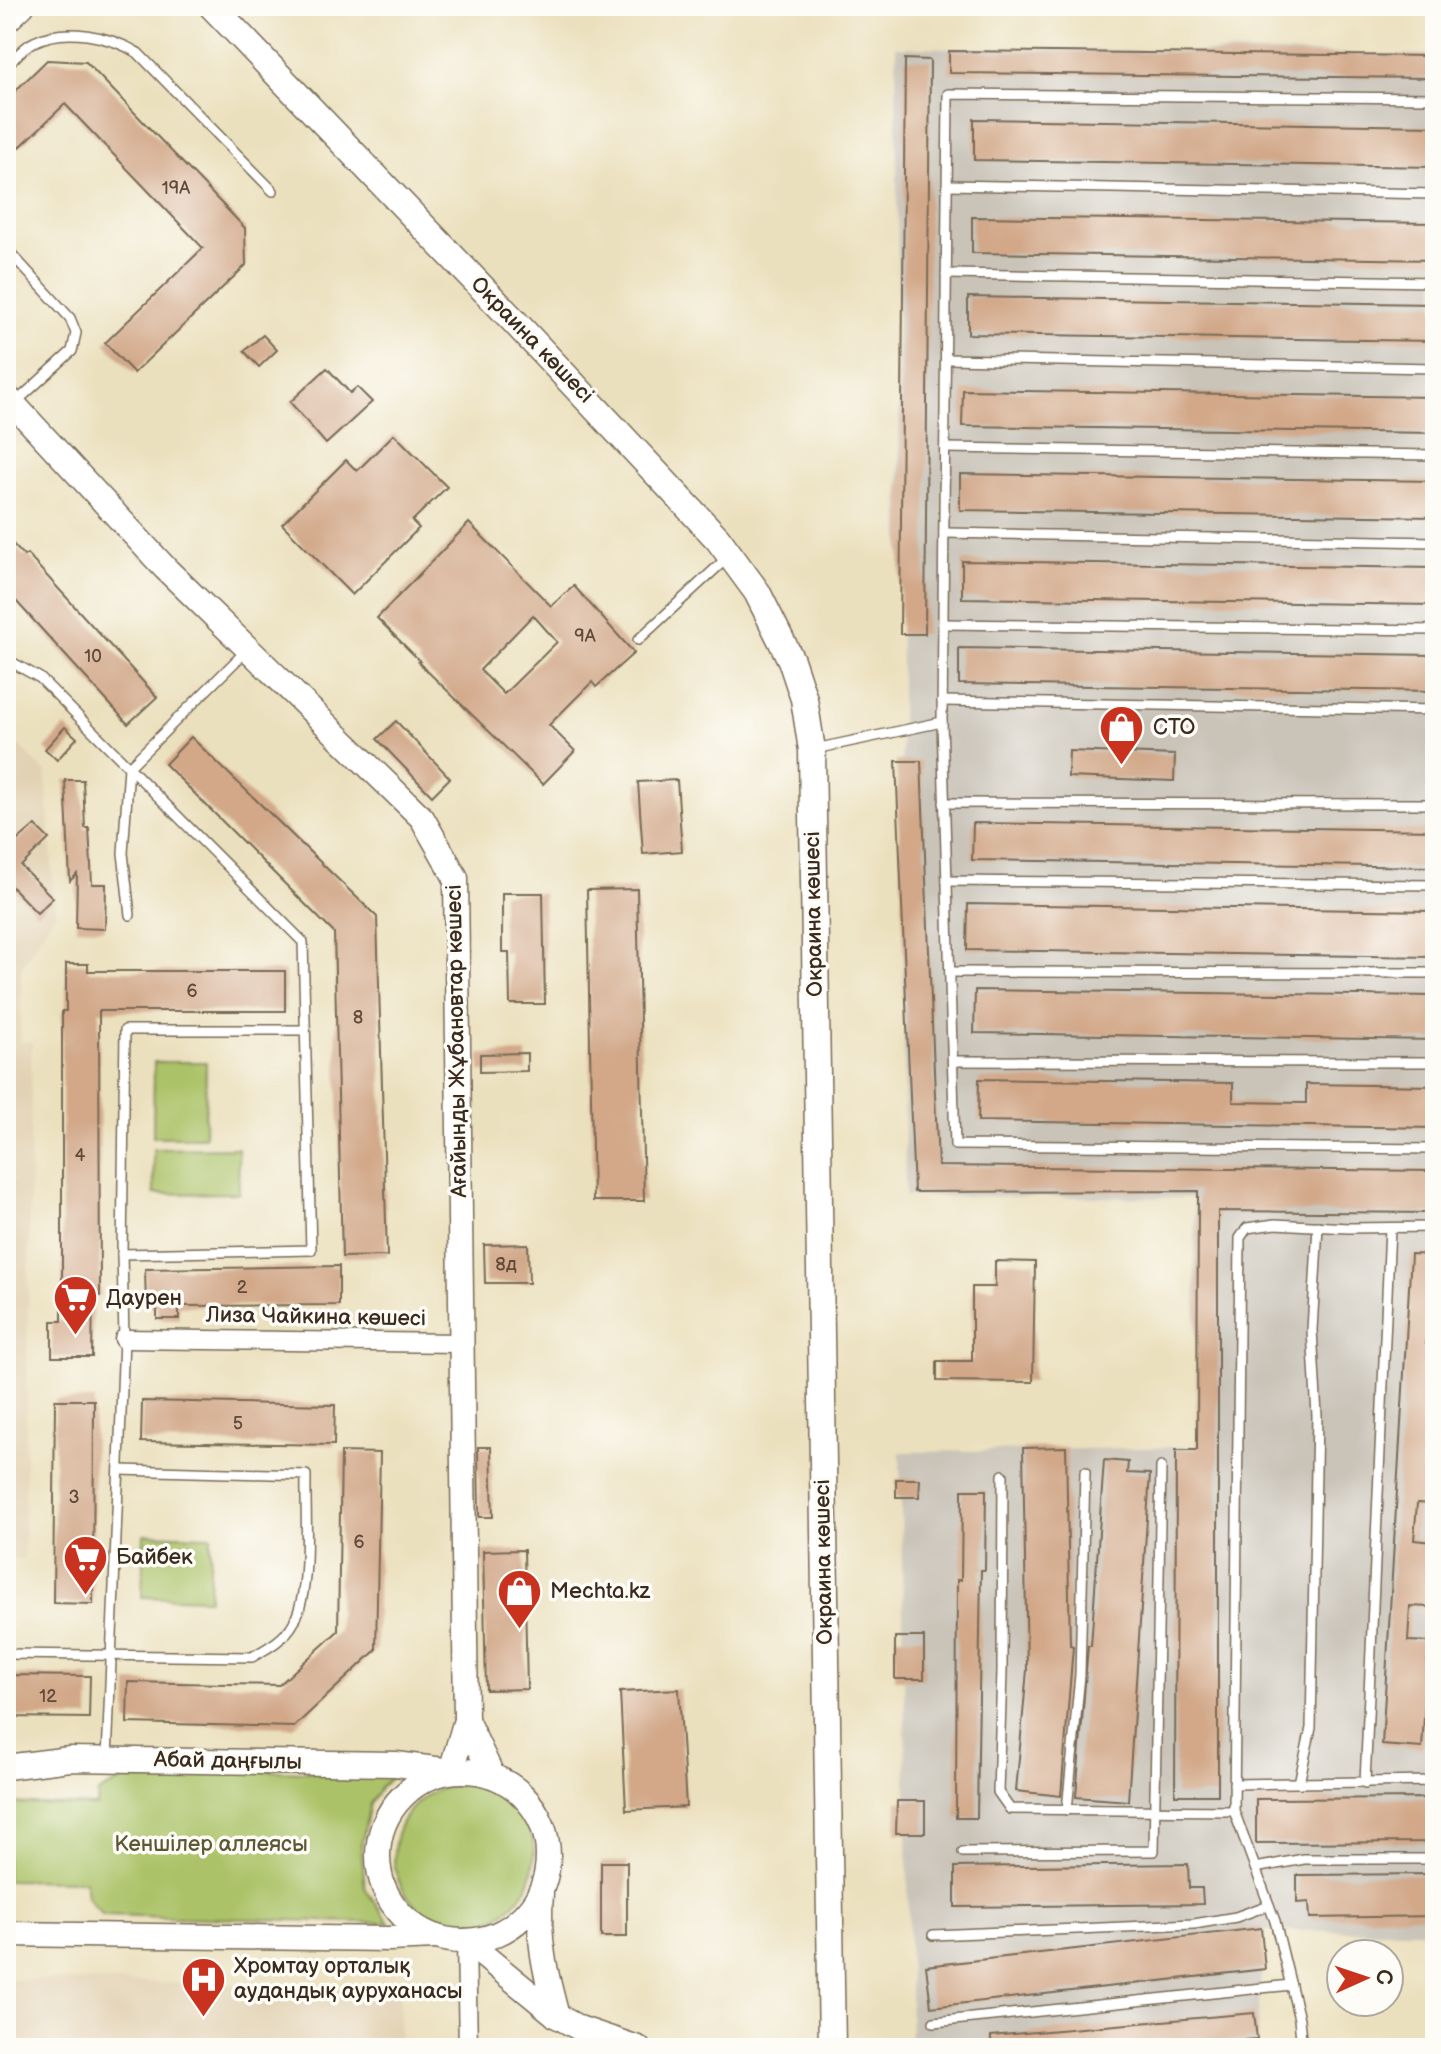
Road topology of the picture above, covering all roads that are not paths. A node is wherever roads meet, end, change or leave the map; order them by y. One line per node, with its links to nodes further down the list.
1 (22, 6): 3 (street)
2 (212, 6): 19 (main road, Окраина көшесі)
3 (6, 21)
4 (6, 67): 7 (lane)
5 (1435, 98): 6 (lane)
6 (948, 185): 8 (lane); 10 (lane)
7 (273, 191)
8 (1435, 194)
9 (6, 248): 14 (lane)
10 (946, 274): 11 (lane); 12 (lane)
11 (1435, 282)
12 (946, 359): 13 (lane); 15 (lane)
13 (1435, 368)
14 (10, 401): 23 (street, Ағайынды Жұбановтар көшесі)
15 (945, 448): 16 (lane); 17 (lane)
16 (1435, 455)
17 (944, 533): 18 (lane); 20 (lane)
18 (1435, 542)
19 (730, 555): 22 (lane); 28 (main road, Окраина көшесі)
20 (943, 624): 21 (lane); 25 (lane)
21 (1435, 630)
22 (638, 640)
23 (249, 649): 29 (lane); 46 (street, Ағайынды Жұбановтар көшесі)
24 (6, 659): 29 (lane)
25 (942, 701): 26 (lane); 27 (lane)
26 (1435, 710)
27 (942, 722): 28 (lane); 30 (lane)
28 (812, 750): 79 (main road, Окраина көшесі)
29 (129, 767): 34 (lane); 37 (lane)
30 (944, 803): 31 (lane); 32 (lane)
31 (1435, 804)
32 (947, 881): 33 (lane); 35 (lane)
33 (1435, 885)
34 (130, 915)
35 (950, 972): 36 (lane); 38 (lane)
36 (1435, 973)
37 (304, 1030): 44 (lane); 44 (lane)
38 (953, 1061): 39 (lane); 40 (lane)
39 (1435, 1062)
40 (1435, 1149)
41 (1318, 1226): 43 (lane); 59 (lane); 61 (lane)
42 (1435, 1227): 43 (lane)
43 (1390, 1228): 60 (lane)
44 (122, 1254): 45 (lane)
45 (124, 1339): 46 (street, Лиза Чайкина көшесі); 48 (lane)
46 (460, 1343): 53 (street, Ағайынды Жұбановтар көшесі)
47 (1161, 1467): 63 (lane)
48 (119, 1470): 52 (lane); 52 (lane)
49 (1085, 1472): 62 (lane)
50 (1003, 1475): 62 (lane)
51 (6, 1654): 52 (lane)
52 (112, 1655): 54 (lane)
53 (466, 1720): 56 (street); 57 (street)
54 (107, 1759): 55 (street, Абай даңғылы); 56 (street, Абай даңғылы)
55 (6, 1767)
56 (451, 1771): 57 (street); 72 (street)
57 (492, 1775): 68 (street)
58 (1435, 1781): 60 (lane)
59 (1299, 1783): 60 (lane); 61 (lane)
60 (1365, 1783)
61 (1234, 1784): 64 (lane)
62 (1067, 1810): 63 (lane)
63 (1154, 1810): 64 (lane); 65 (lane)
64 (1234, 1811): 67 (lane)
65 (963, 1852)
66 (1435, 1859): 67 (lane)
67 (1255, 1868): 69 (lane)
68 (541, 1890): 73 (street); 75 (street)
69 (1269, 1905): 71 (lane); 74 (lane)
70 (6, 1934): 72 (street)
71 (933, 1935)
72 (437, 1937): 73 (street)
73 (466, 1941): 75 (street); 77 (street)
74 (1291, 1985): 76 (lane); 80 (lane)
75 (557, 2016): 78 (street)
76 (934, 2022)
77 (468, 2048)
78 (638, 2048)
79 (832, 2048)
80 (1302, 2048)

